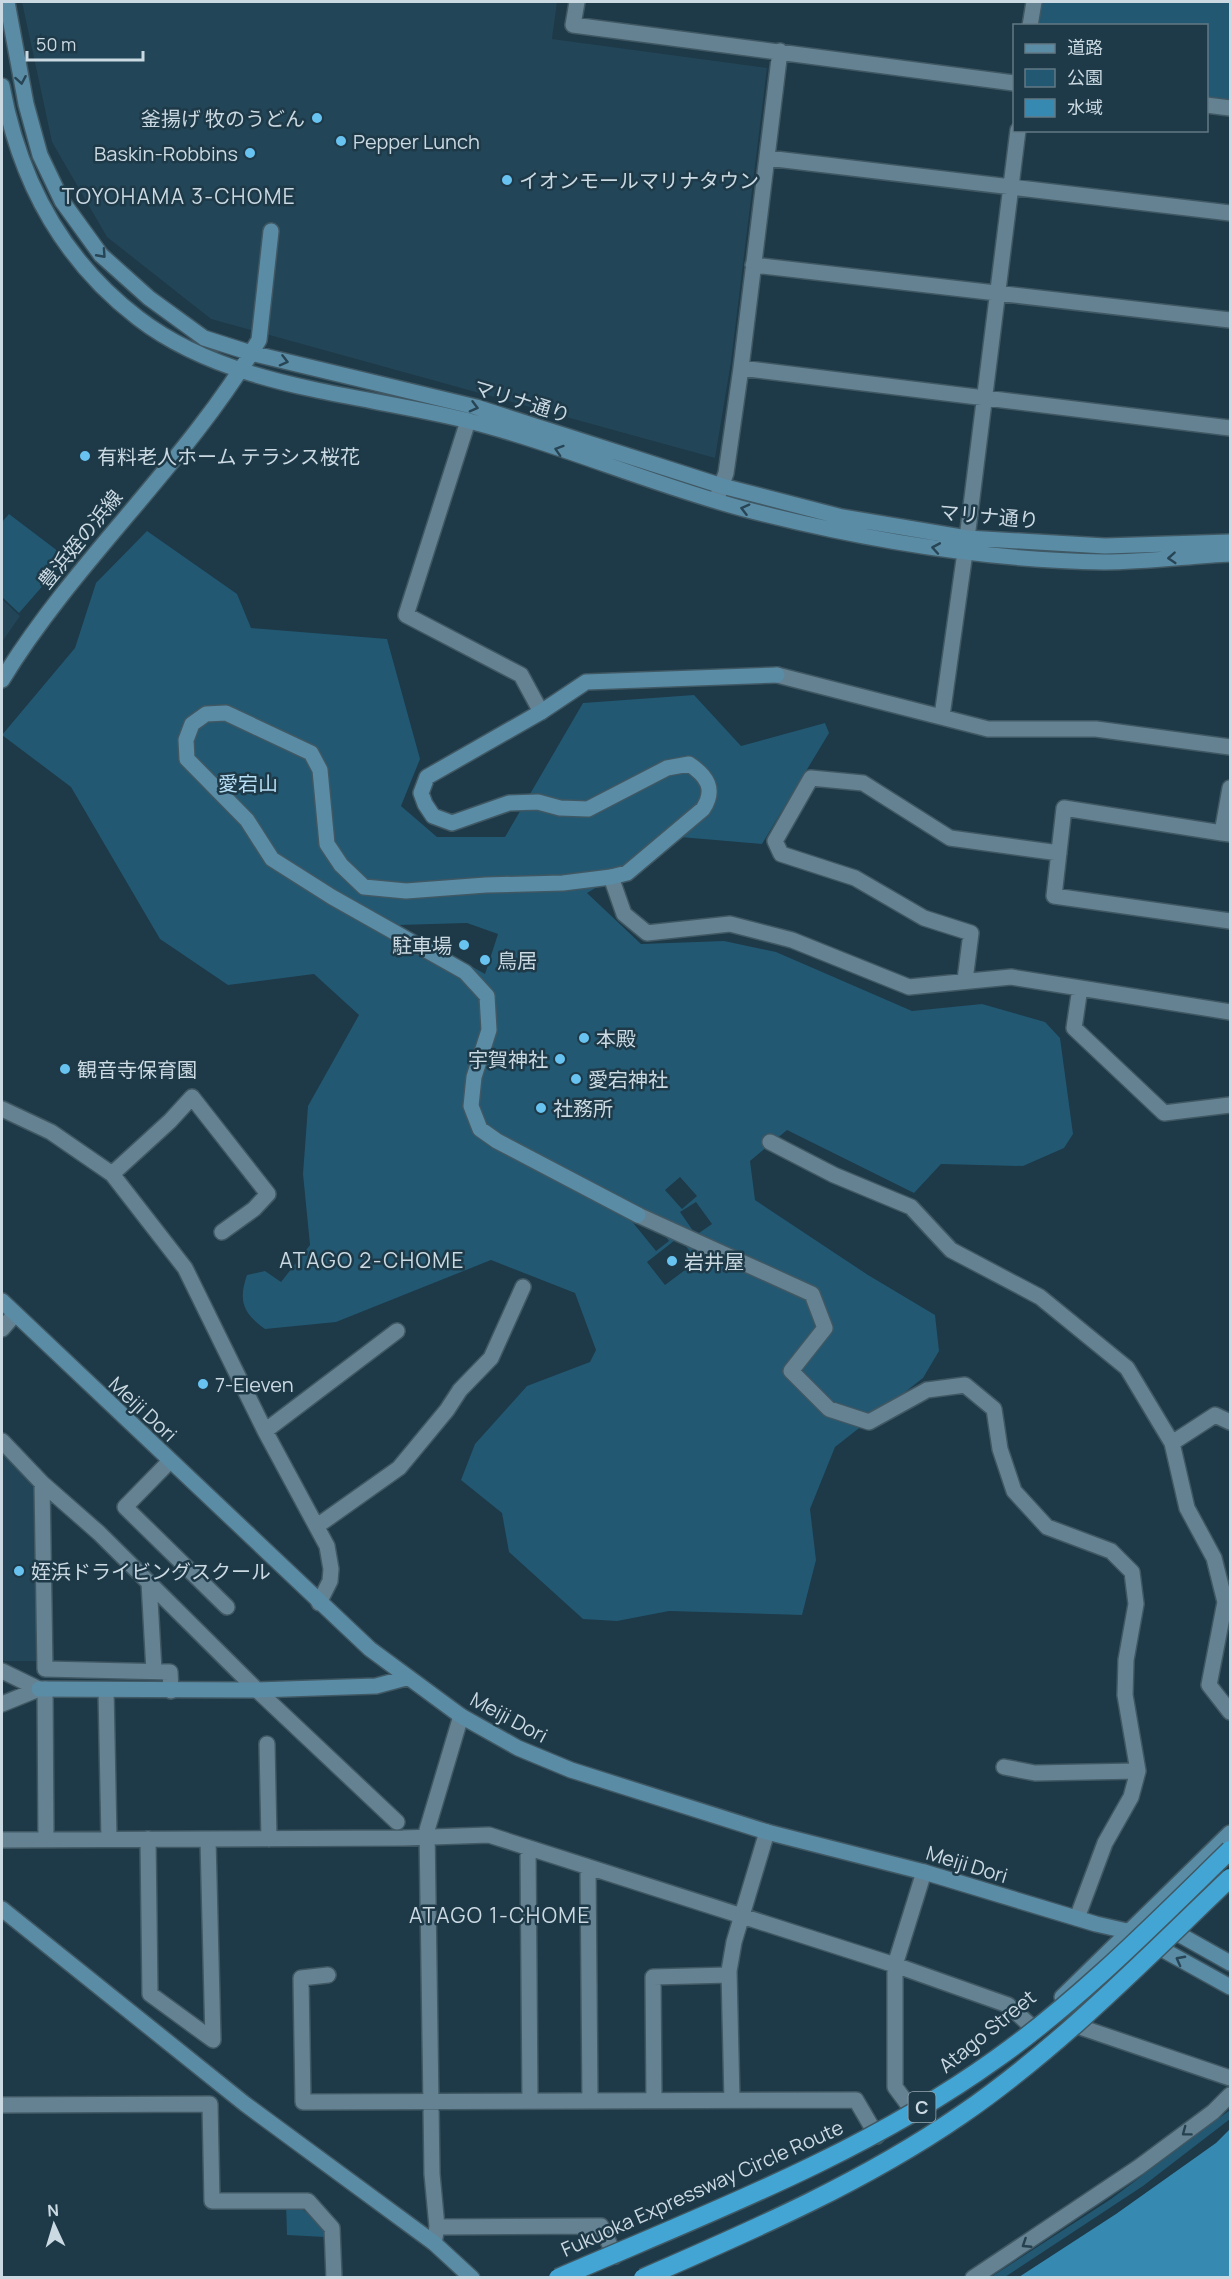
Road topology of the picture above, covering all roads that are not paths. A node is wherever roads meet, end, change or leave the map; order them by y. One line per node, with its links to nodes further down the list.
1 (7, 2): 18 (street, マリナ通り, one-way to 18)
2 (576, 2): 5 (street)
3 (1034, 2): 4 (street)
4 (1030, 24)
5 (780, 51): 6 (street); 11 (street)
6 (1013, 83)
7 (2, 86): 20 (street, マリナ通り)
8 (1208, 105): 9 (street)
9 (1230, 108)
10 (1018, 132): 12 (street)
11 (767, 158): 12 (street); 15 (street)
12 (1013, 188): 13 (street); 16 (street)
13 (1230, 213)
14 (271, 231): 18 (street, 豊浜姪の浜線)
15 (753, 264): 16 (street); 19 (street)
16 (999, 292): 17 (street); 21 (street)
17 (1230, 320)
18 (251, 353): 20 (street, 豊浜姪の浜線); 24 (street, マリナ通り, one-way to 24)
19 (741, 368): 21 (street); 24 (street)
20 (239, 372): 22 (street, マリナ通り); 29 (street, 豊浜姪の浜線)
21 (985, 397): 23 (street); 27 (street)
22 (468, 421): 25 (street, マリナ通り, one-way to 22); 30 (street)
23 (1230, 428)
24 (722, 486): 25 (street); 27 (street, マリナ通り)
25 (716, 501): 27 (street, マリナ通り, one-way to 25)
26 (1230, 542): 27 (street, マリナ通り)
27 (967, 546): 28 (street, マリナ通り, one-way to 27); 31 (street)
28 (1230, 554)
29 (2, 680)
30 (541, 712): 31 (street); 36 (street)
31 (942, 716): 32 (street)
32 (1230, 747)
33 (1230, 788): 34 (street)
34 (1226, 833): 35 (street)
35 (1059, 853): 37 (street); 38 (street)
36 (611, 877): 38 (street); 73 (street)
37 (1230, 921)
38 (965, 980): 39 (street)
39 (1080, 988): 40 (street); 41 (street)
40 (1230, 1012)
41 (1230, 1106)
42 (2, 1109): 44 (street)
43 (771, 1142): 54 (street)
44 (112, 1174): 45 (street); 52 (street)
45 (222, 1232)
46 (523, 1287): 57 (street)
47 (2, 1301): 48 (street, Meiji Dori)
48 (15, 1314): 49 (street); 55 (street, Meiji Dori)
49 (2, 1329)
50 (397, 1331): 52 (street)
51 (1230, 1422): 54 (street)
52 (265, 1431): 57 (street)
53 (2, 1441): 56 (street)
54 (1172, 1443): 69 (street)
55 (170, 1462): 59 (street, Meiji Dori); 60 (street)
56 (42, 1483): 58 (street); 62 (street)
57 (317, 1526): 59 (street)
58 (149, 1582): 62 (street); 66 (street)
59 (319, 1603): 63 (street, Meiji Dori)
60 (227, 1606)
61 (2, 1671): 64 (street)
62 (154, 1671): 67 (street)
63 (406, 1678): 66 (street); 70 (street, Meiji Dori)
64 (42, 1689): 65 (street); 68 (street); 82 (street)
65 (106, 1690): 67 (street); 78 (street)
66 (257, 1690): 67 (street); 74 (street)
67 (171, 1691)
68 (2, 1704)
69 (1230, 1712)
70 (461, 1716): 75 (street, Meiji Dori); 77 (street)
71 (267, 1744): 80 (street)
72 (1004, 1767): 73 (street)
73 (1138, 1771): 91 (street)
74 (397, 1822)
75 (767, 1832): 87 (street, Meiji Dori); 90 (street)
76 (1230, 1833): 92 (street, Atago Street)
77 (427, 1836): 80 (street); 84 (street); 108 (street)
78 (109, 1839): 79 (street); 82 (street)
79 (148, 1839): 83 (street); 83 (street)
80 (269, 1839): 83 (street)
81 (2, 1840): 82 (street)
82 (46, 1840)
83 (208, 1840)
84 (528, 1848): 86 (street); 105 (street)
85 (1230, 1850): 117 (highway, Fukuoka Expressway Circle Route / C, bridge)
86 (588, 1867): 90 (street); 106 (street)
87 (924, 1872): 91 (street, Meiji Dori); 96 (street)
88 (1230, 1880): 93 (street); 120 (highway, C, bridge)
89 (2, 1910): 113 (street)
90 (742, 1916): 96 (street); 98 (street)
91 (1077, 1918): 92 (street, Meiji Dori)
92 (1131, 1932): 93 (street, Meiji Dori); 94 (street, Meiji Dori); 101 (street, Atago Street)
93 (1175, 1932): 94 (street); 95 (street, Meiji Dori)
94 (1155, 1947): 99 (street, Meiji Dori, one-way to 94); 100 (street)
95 (1230, 1963)
96 (895, 1965): 101 (street); 110 (street)
97 (328, 1975): 108 (street)
98 (729, 1975): 104 (street); 107 (street)
99 (1230, 1987)
100 (1074, 2025): 102 (street); 119 (street)
101 (1031, 2026): 110 (street, Atago Street)
102 (1230, 2078)
103 (1230, 2095): 121 (street, one-way to 121)
104 (732, 2100): 107 (street); 111 (street)
105 (530, 2101): 106 (street); 108 (street)
106 (590, 2101): 107 (street)
107 (654, 2101)
108 (433, 2102): 112 (street)
109 (2, 2104): 115 (street)
110 (915, 2114): 111 (street, Atago Street)
111 (877, 2136): 114 (street, Atago Street)
112 (437, 2227): 113 (street); 114 (street)
113 (434, 2243): 116 (street)
114 (615, 2256): 118 (street, Atago Street)
115 (334, 2277)
116 (472, 2277)
117 (558, 2277)
118 (564, 2277)
119 (636, 2277)
120 (643, 2277)
121 (973, 2277)

